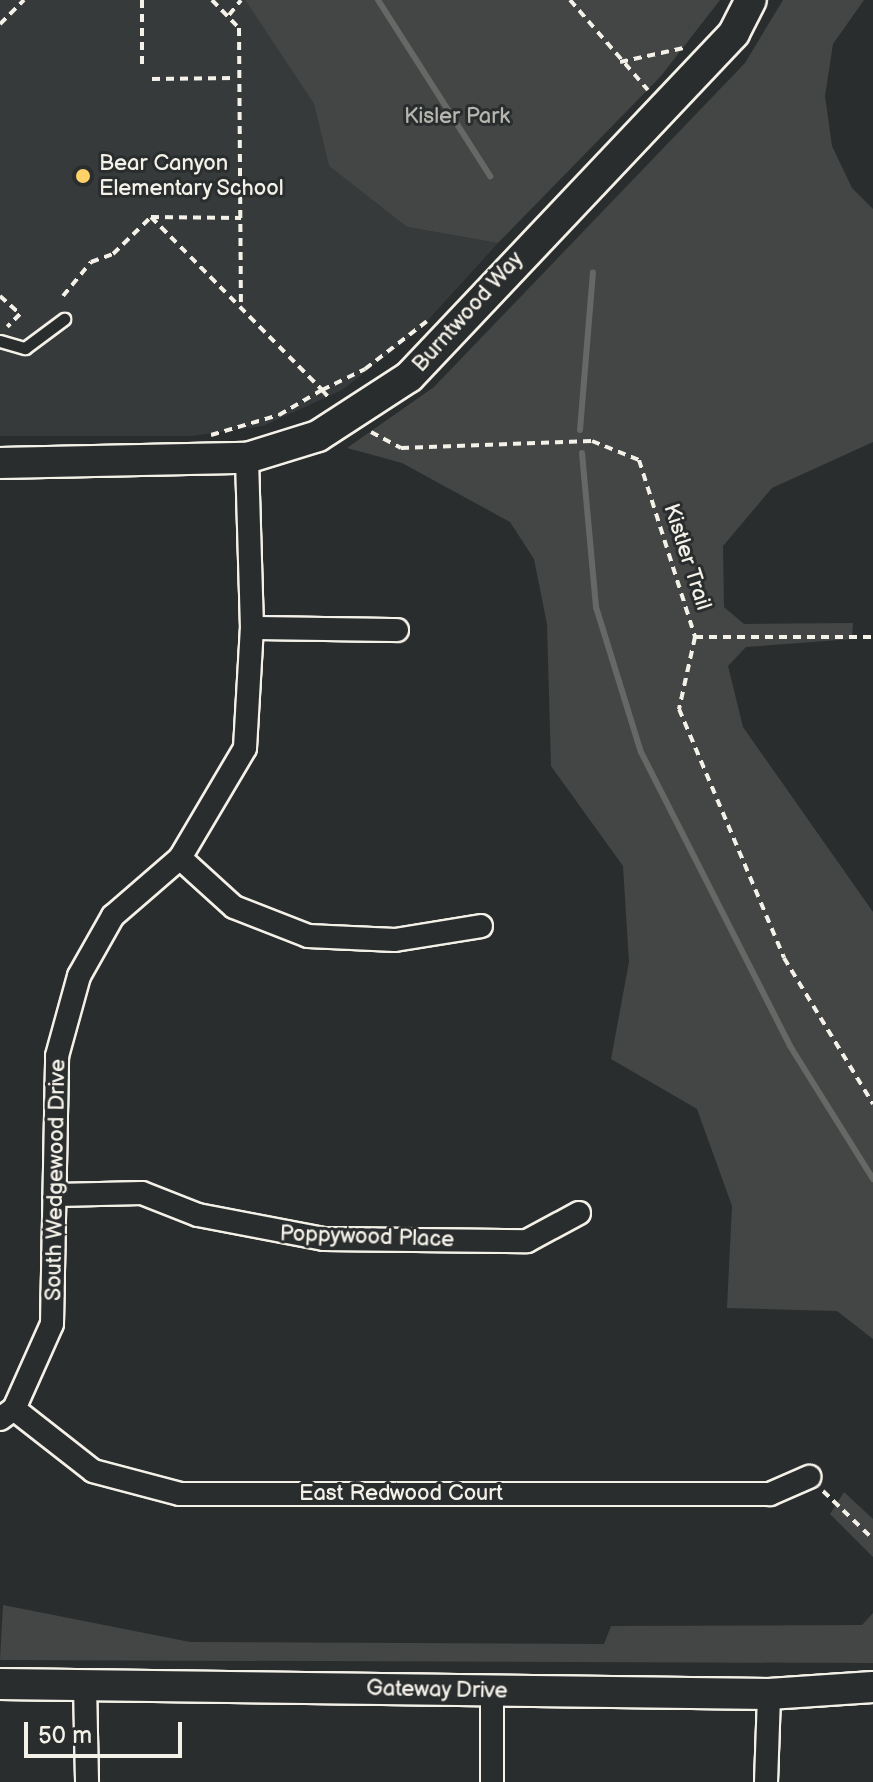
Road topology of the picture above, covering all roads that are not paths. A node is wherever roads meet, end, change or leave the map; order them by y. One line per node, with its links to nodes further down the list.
1 (751, 0): 4 (street, Burntwood Way)
2 (64, 319): 3 (lane)
3 (0, 341)
4 (247, 458): 5 (street, Burntwood Way); 6 (street, South Wedgewood Drive)
5 (0, 463)
6 (252, 628): 7 (street); 8 (street, South Wedgewood Drive)
7 (397, 630)
8 (180, 858): 9 (street); 10 (street, South Wedgewood Drive)
9 (481, 926)
10 (57, 1195): 11 (street, Poppywood Place); 12 (street, South Wedgewood Drive)
11 (579, 1213)
12 (7, 1414): 13 (street, East Redwood Court)
13 (809, 1477)
14 (0, 1684): 15 (street, Gateway Drive)
15 (85, 1685): 17 (street, Gateway Drive); 19 (street)
16 (873, 1687): 18 (street, Gateway Drive)
17 (492, 1691): 18 (street, Gateway Drive); 20 (street)
18 (769, 1694): 21 (street)
19 (87, 1782)
20 (492, 1782)
21 (766, 1782)

